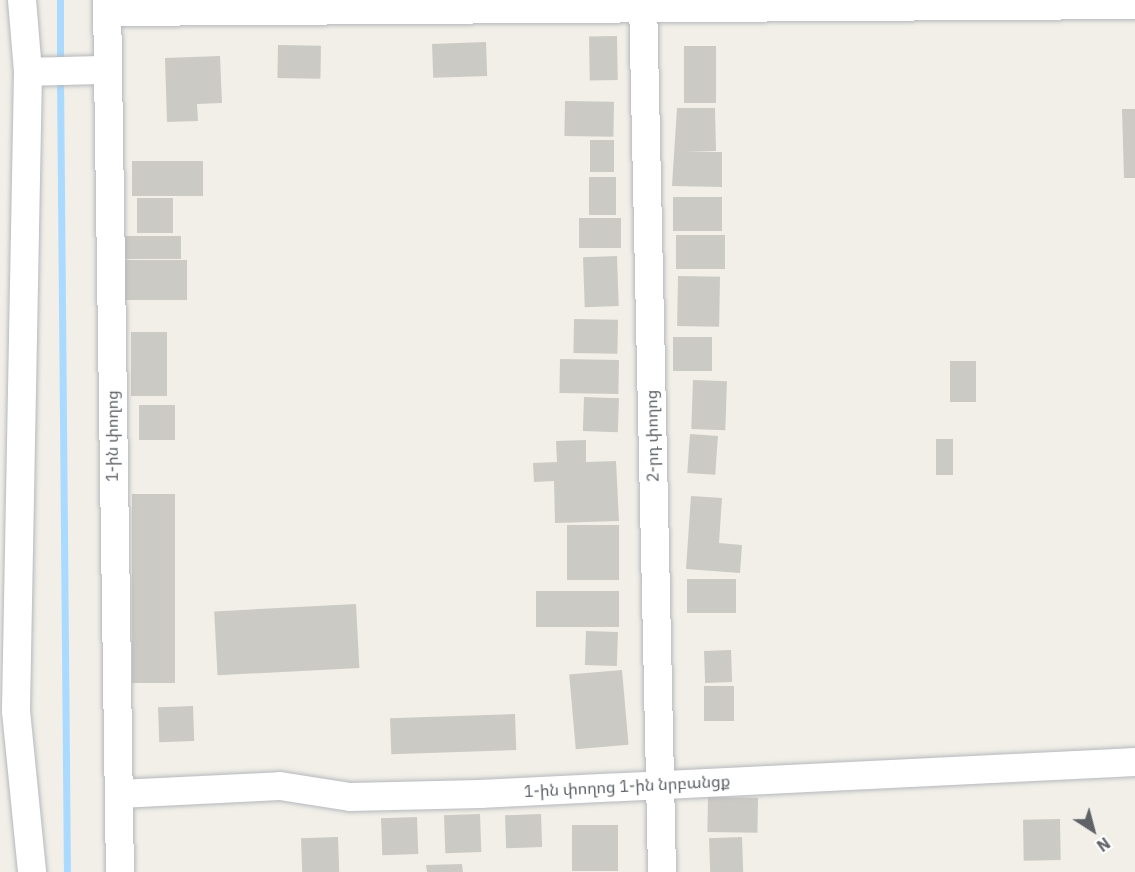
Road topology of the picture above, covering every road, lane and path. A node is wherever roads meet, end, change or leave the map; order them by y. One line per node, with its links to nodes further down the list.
1 (22, 0): 6 (street)
2 (1135, 5): 4 (street)
3 (107, 6): 4 (street); 5 (street, 1-ին փողոց)
4 (643, 6): 9 (street, 2-րդ փողոց)
5 (107, 70): 6 (street); 10 (street, 1-ին փողոց)
6 (28, 72): 7 (street)
7 (8, 711): 11 (street)
8 (1135, 762): 9 (street, 1-ին փողոց 1-ին նրբանցք)
9 (660, 784): 10 (street, 1-ին փողոց 1-ին նրբանցք); 13 (street, 2-րդ փողոց)
10 (119, 794): 12 (street, 1-ին փողոց)
11 (32, 872)
12 (120, 872)
13 (662, 872)

